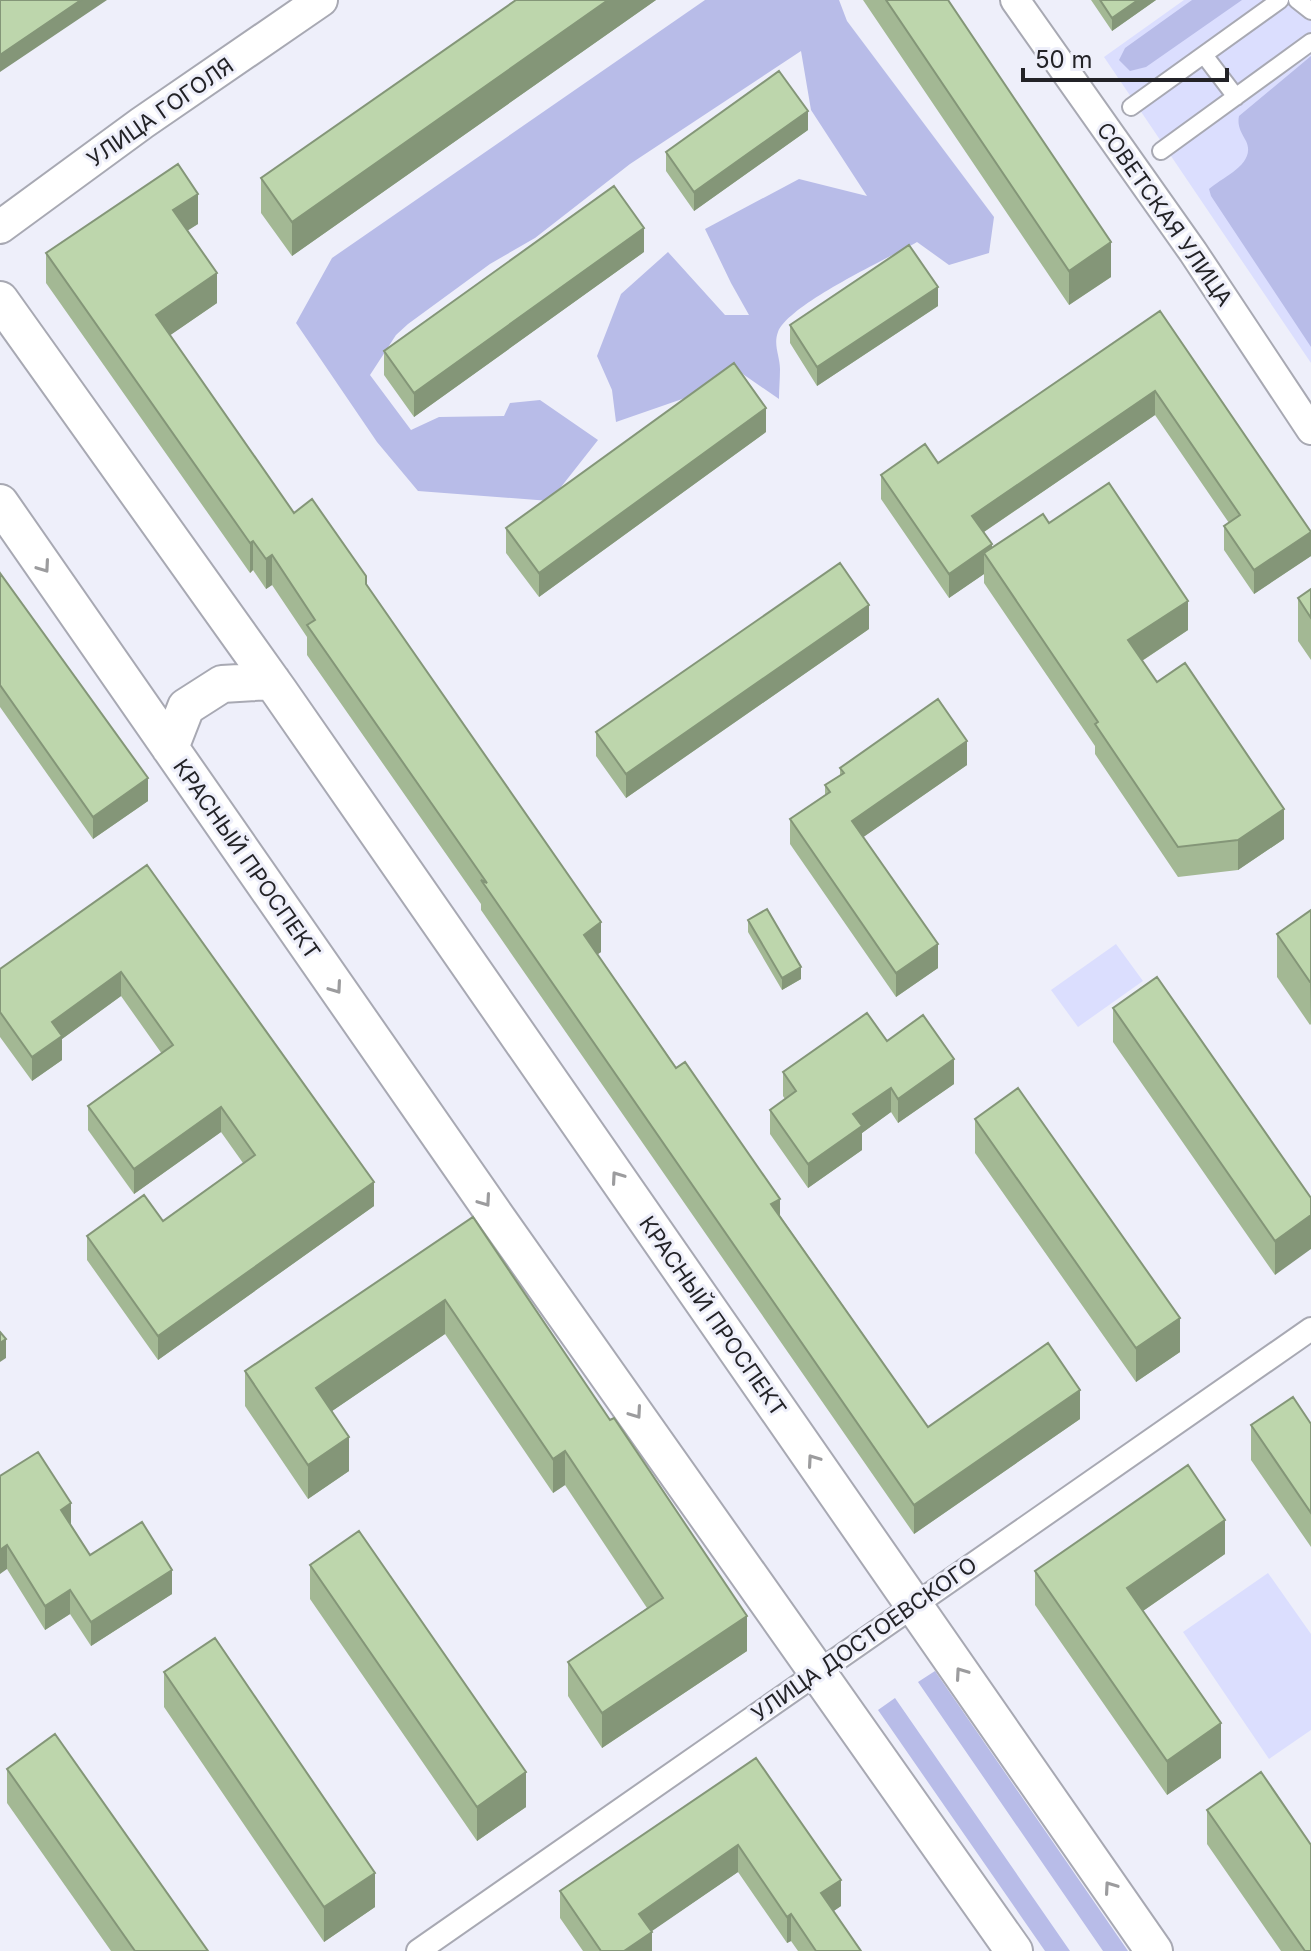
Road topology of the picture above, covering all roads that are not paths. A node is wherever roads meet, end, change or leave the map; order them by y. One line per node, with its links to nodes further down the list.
1 (321, 0): 11 (main road, УЛИЦА ГОГОЛЯ)
2 (1015, 0): 13 (street, СОВЕТСКАЯ УЛИЦА)
3 (1280, 0): 7 (street)
4 (1297, 0): 5 (street)
5 (1311, 11)
6 (1311, 42): 8 (street)
7 (1204, 55): 8 (street); 9 (street)
8 (1236, 97): 10 (street)
9 (1131, 107)
10 (1161, 151)
11 (0, 227)
12 (0, 300): 15 (main road, КРАСНЫЙ ПРОСПЕКТ)
13 (1311, 430)
14 (0, 503): 16 (main road, КРАСНЫЙ ПРОСПЕКТ, one-way to 16)
15 (272, 681): 16 (main road, КРАСНЫЙ ПРОСПЕКТ); 18 (main road, КРАСНЫЙ ПРОСПЕКТ, one-way to 15)
16 (170, 748): 19 (main road, КРАСНЫЙ ПРОСПЕКТ, one-way to 19)
17 (1311, 1329): 18 (street, УЛИЦА ДОСТОЕВСКОГО)
18 (914, 1605): 19 (street, УЛИЦА ДОСТОЕВСКОГО); 22 (main road, КРАСНЫЙ ПРОСПЕКТ, one-way to 18)
19 (819, 1671): 20 (street, УЛИЦА ДОСТОЕВСКОГО); 21 (main road, КРАСНЫЙ ПРОСПЕКТ)
20 (418, 1951)
21 (1014, 1951)
22 (1154, 1951)

